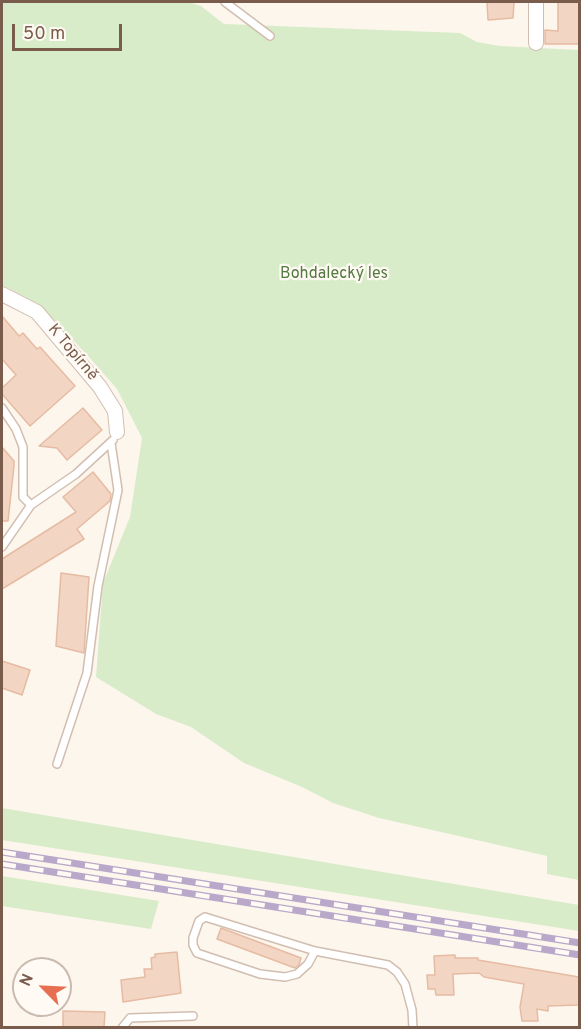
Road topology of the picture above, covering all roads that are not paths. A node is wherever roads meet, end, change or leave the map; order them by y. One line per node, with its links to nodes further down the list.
1 (225, 2): 3 (lane)
2 (536, 2): 4 (street)
3 (270, 36)
4 (536, 43)
5 (2, 294): 7 (street, K Topírně)
6 (2, 408): 8 (lane)
7 (114, 437): 8 (lane); 10 (lane)
8 (31, 505): 9 (lane)
9 (2, 547)
10 (57, 764)
11 (315, 951): 11 (lane); 14 (lane)
12 (193, 1016): 13 (lane)
13 (122, 1028)
14 (413, 1028)

